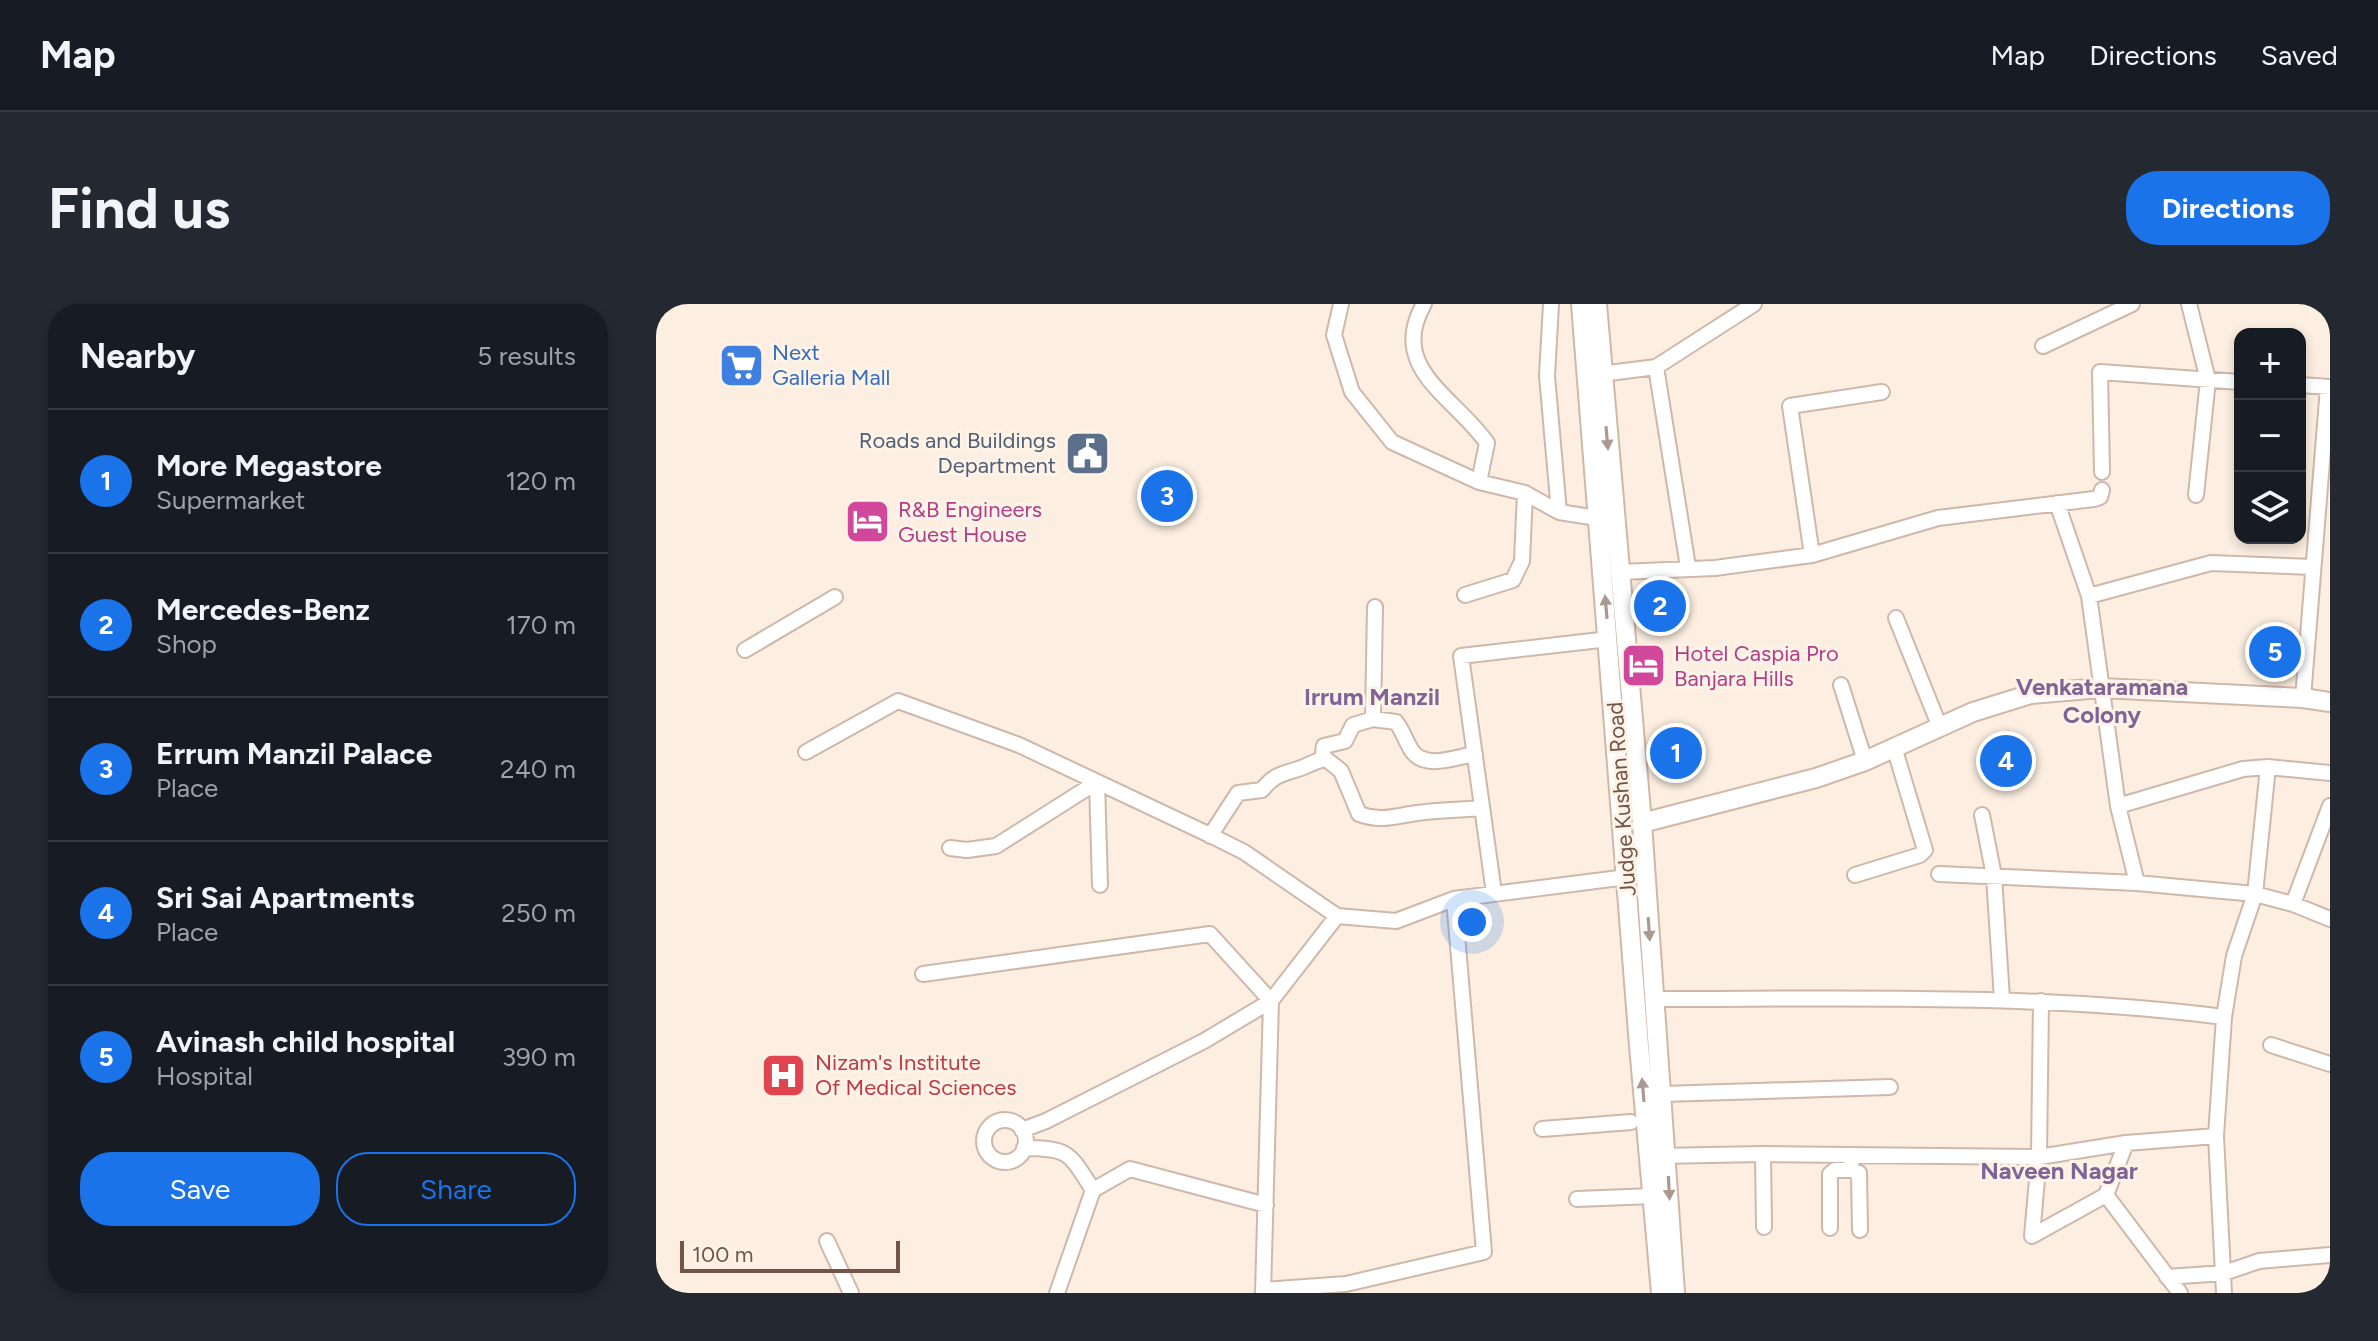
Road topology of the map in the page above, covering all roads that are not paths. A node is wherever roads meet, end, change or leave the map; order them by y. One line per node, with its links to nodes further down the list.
1 (1341, 304): 19 (street)
2 (1424, 304): 19 (street)
3 (1551, 304): 24 (street)
4 (1581, 304): 25 (main road, Judge Kushan Road)
5 (1597, 304): 11 (main road, Judge Kushan Road)
6 (1754, 304): 10 (street)
7 (2132, 304): 9 (street)
8 (2189, 304): 12 (street)
9 (2043, 346)
10 (1656, 367): 11 (street); 27 (street)
11 (1601, 374): 29 (main road, Judge Kushan Road, one-way to 29)
12 (2208, 380): 13 (street); 18 (street); 22 (street)
13 (2234, 382)
14 (2306, 385): 15 (street)
15 (2329, 387): 17 (street)
16 (1882, 392): 26 (street)
17 (2326, 455): 28 (street)
18 (2102, 472)
19 (1479, 482): 21 (street)
20 (2102, 490): 23 (street)
21 (1525, 493): 24 (street); 30 (street)
22 (2196, 495)
23 (2057, 503): 26 (street); 31 (street)
24 (1559, 512): 25 (street)
25 (1597, 518): 35 (main road, Judge Kushan Road, one-way to 25)
26 (1812, 555): 27 (street)
27 (1688, 567): 29 (street)
28 (2313, 567): 31 (street); 39 (street)
29 (1620, 572): 55 (main road, Judge Kushan Road)
30 (1465, 595)
31 (2089, 596): 38 (street)
32 (835, 597): 36 (street)
33 (1375, 607): 41 (street)
34 (1896, 618): 42 (street)
35 (1609, 639): 45 (street); 61 (main road, Judge Kushan Road)
36 (745, 650)
37 (1841, 685): 47 (street)
38 (2101, 688): 39 (main road); 42 (main road); 51 (street)
39 (2303, 698): 40 (main road)
40 (2330, 702)
41 (1373, 719): 45 (street); 46 (street)
42 (1939, 725): 43 (main road)
43 (1894, 747): 47 (main road); 59 (street)
44 (806, 752): 50 (street)
45 (1475, 754): 53 (street)
46 (1322, 760): 53 (street); 56 (street)
47 (1865, 761): 55 (main road)
48 (2268, 767): 49 (street); 51 (street); 65 (street)
49 (2330, 773)
50 (1097, 782): 56 (street); 57 (street); 63 (street)
51 (2118, 806): 62 (street)
52 (2330, 806): 67 (street)
53 (1482, 808): 64 (street)
54 (1982, 815): 60 (street)
55 (1642, 823): 71 (main road, Judge Kushan Road, one-way to 71)
56 (1210, 836): 68 (street)
57 (950, 848)
58 (1939, 874): 60 (street)
59 (1855, 875)
60 (1994, 876): 62 (street); 72 (street)
61 (1627, 877): 64 (street); 87 (main road, Judge Kushan Road, one-way to 61)
62 (2137, 883): 65 (street)
63 (1100, 885)
64 (1494, 893): 66 (street)
65 (2255, 894): 67 (street); 75 (street)
66 (1454, 899): 68 (street); 102 (street)
67 (2293, 904): 69 (street)
68 (1337, 916): 73 (street)
69 (2330, 919)
70 (923, 974): 73 (street)
71 (1654, 999): 72 (street); 79 (main road, Judge Kushan Road)
72 (2002, 999): 74 (street)
73 (1271, 1001): 82 (street); 94 (street)
74 (2041, 1001): 75 (street); 88 (street)
75 (2224, 1017): 83 (street)
76 (2271, 1045): 77 (street)
77 (2330, 1064)
78 (1890, 1087): 79 (street)
79 (1662, 1094): 87 (main road, Judge Kushan Road)
80 (1631, 1122): 81 (street)
81 (1542, 1129)
82 (1022, 1130): 85 (street); 85 (street)
83 (2216, 1136): 84 (street); 100 (street)
84 (2126, 1143): 88 (street); 91 (street)
85 (1024, 1148): 90 (street)
86 (1763, 1154): 87 (street); 89 (street); 95 (street)
87 (1658, 1156): 92 (main road, Judge Kushan Road); 106 (main road, Judge Kushan Road, one-way to 106)
88 (2039, 1157): 89 (street); 91 (street)
89 (1851, 1162): 96 (street); 97 (street)
90 (1093, 1190): 94 (street); 104 (street)
91 (2106, 1195): 101 (street)
92 (1653, 1196): 93 (street); 105 (main road, Judge Kushan Road)
93 (1577, 1199)
94 (1266, 1205): 102 (street)
95 (1764, 1227)
96 (1830, 1228)
97 (1860, 1230)
98 (827, 1241): 103 (street)
99 (2330, 1255): 100 (street)
100 (2224, 1273): 101 (street); 108 (street)
101 (2167, 1277): 107 (street)
102 (1263, 1292)
103 (851, 1293)
104 (1057, 1293)
105 (1661, 1293)
106 (1675, 1293)
107 (2180, 1293)
108 (2224, 1293)

